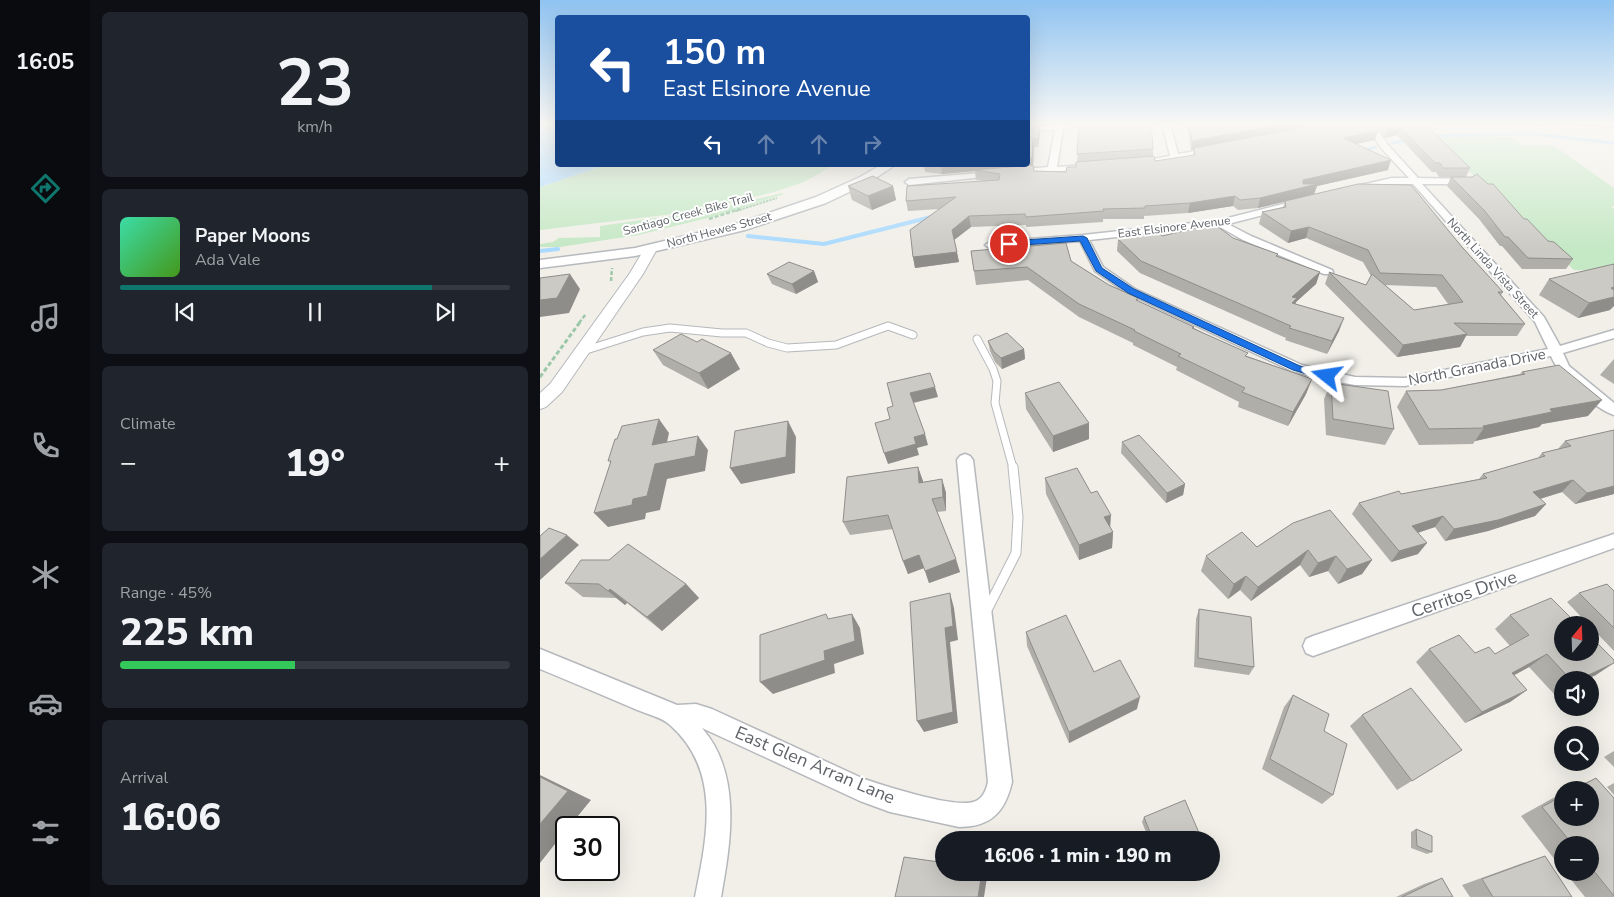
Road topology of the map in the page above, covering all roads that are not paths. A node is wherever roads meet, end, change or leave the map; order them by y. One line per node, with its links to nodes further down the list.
1 (1053, 165): 5 (street)
2 (1401, 165): 6 (street, North Linda Vista Street)
3 (886, 167): 14 (main road, North Hewes Street)
4 (1091, 167): 5 (street)
5 (1052, 170): 8 (street)
6 (1414, 181): 7 (street); 9 (street); 21 (street, North Linda Vista Street)
7 (1468, 181)
8 (909, 182)
9 (1346, 191)
10 (1317, 198): 11 (street, East Elsinore Avenue)
11 (1220, 223): 12 (street, East Elsinore Avenue); 16 (street)
12 (1083, 238): 13 (street, East Elsinore Avenue); 21 (street, North Granada Drive)
13 (990, 245)
14 (651, 248): 15 (main road, North Hewes Street); 20 (street)
15 (540, 264)
16 (1328, 272)
17 (1614, 334): 21 (street, North Granada Drive)
18 (913, 335): 20 (lane)
19 (977, 339): 26 (lane)
20 (582, 351): 22 (street)
21 (1556, 351): 23 (street, North Linda Vista Street)
22 (540, 404)
23 (1614, 410)
24 (965, 460): 26 (street, East Glen Arran Lane)
25 (1614, 541): 27 (street, Cerritos Drive)
26 (982, 618): 29 (street, East Glen Arran Lane)
27 (1313, 646)
28 (540, 659): 29 (street, East Glen Arran Lane)
29 (676, 716): 30 (street)
30 (708, 897)

